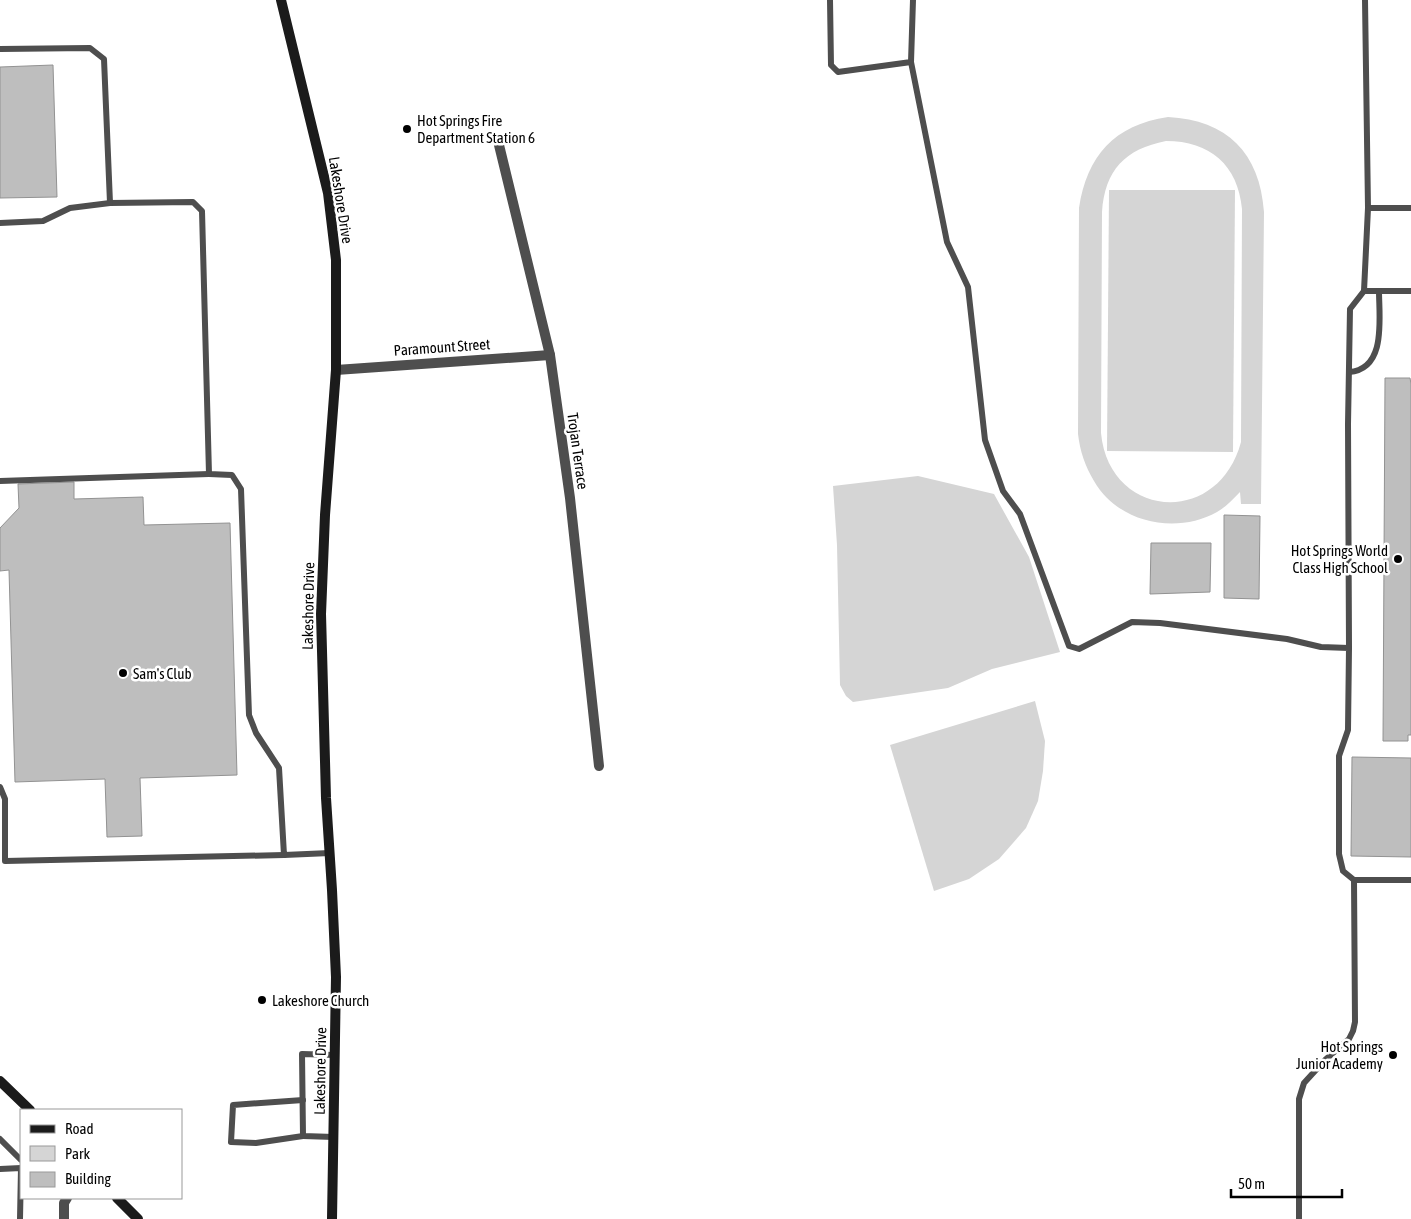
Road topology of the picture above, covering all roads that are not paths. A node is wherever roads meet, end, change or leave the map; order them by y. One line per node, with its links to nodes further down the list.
1 (282, 0): 16 (street, Lakeshore Drive)
2 (830, 0): 6 (lane)
3 (914, 0): 6 (lane)
4 (1365, 0): 9 (lane)
5 (0, 49): 8 (lane)
6 (911, 62): 20 (lane)
7 (499, 145): 15 (street, Trojan Terrace)
8 (110, 203): 11 (lane); 18 (lane)
9 (1368, 208): 10 (lane); 12 (lane)
10 (1411, 208)
11 (0, 223)
12 (1364, 291): 13 (lane); 17 (lane)
13 (1379, 291): 14 (lane); 17 (lane)
14 (1411, 291)
15 (550, 355): 16 (street, Paramount Street); 21 (street, Trojan Terrace)
16 (336, 370): 23 (street, Lakeshore Drive)
17 (1349, 372): 20 (lane)
18 (209, 474): 19 (lane); 24 (lane)
19 (0, 481)
20 (1350, 648): 25 (lane)
21 (598, 766)
22 (0, 787): 24 (lane)
23 (330, 853): 24 (lane); 27 (street, Lakeshore Drive)
24 (284, 855)
25 (1354, 880): 26 (lane); 44 (lane)
26 (1411, 880)
27 (335, 1054): 29 (lane); 32 (street, Lakeshore Drive)
28 (0, 1080): 30 (street)
29 (303, 1100): 31 (lane); 31 (lane)
30 (29, 1109)
31 (303, 1136): 32 (lane)
32 (334, 1137): 43 (street, Lakeshore Drive)
33 (0, 1139): 34 (lane)
34 (20, 1159)
35 (20, 1166): 36 (lane)
36 (0, 1169)
37 (20, 1199): 40 (lane)
38 (66, 1199): 41 (street)
39 (118, 1199): 42 (street)
40 (20, 1219)
41 (64, 1219)
42 (138, 1219)
43 (332, 1219)
44 (1299, 1219)

